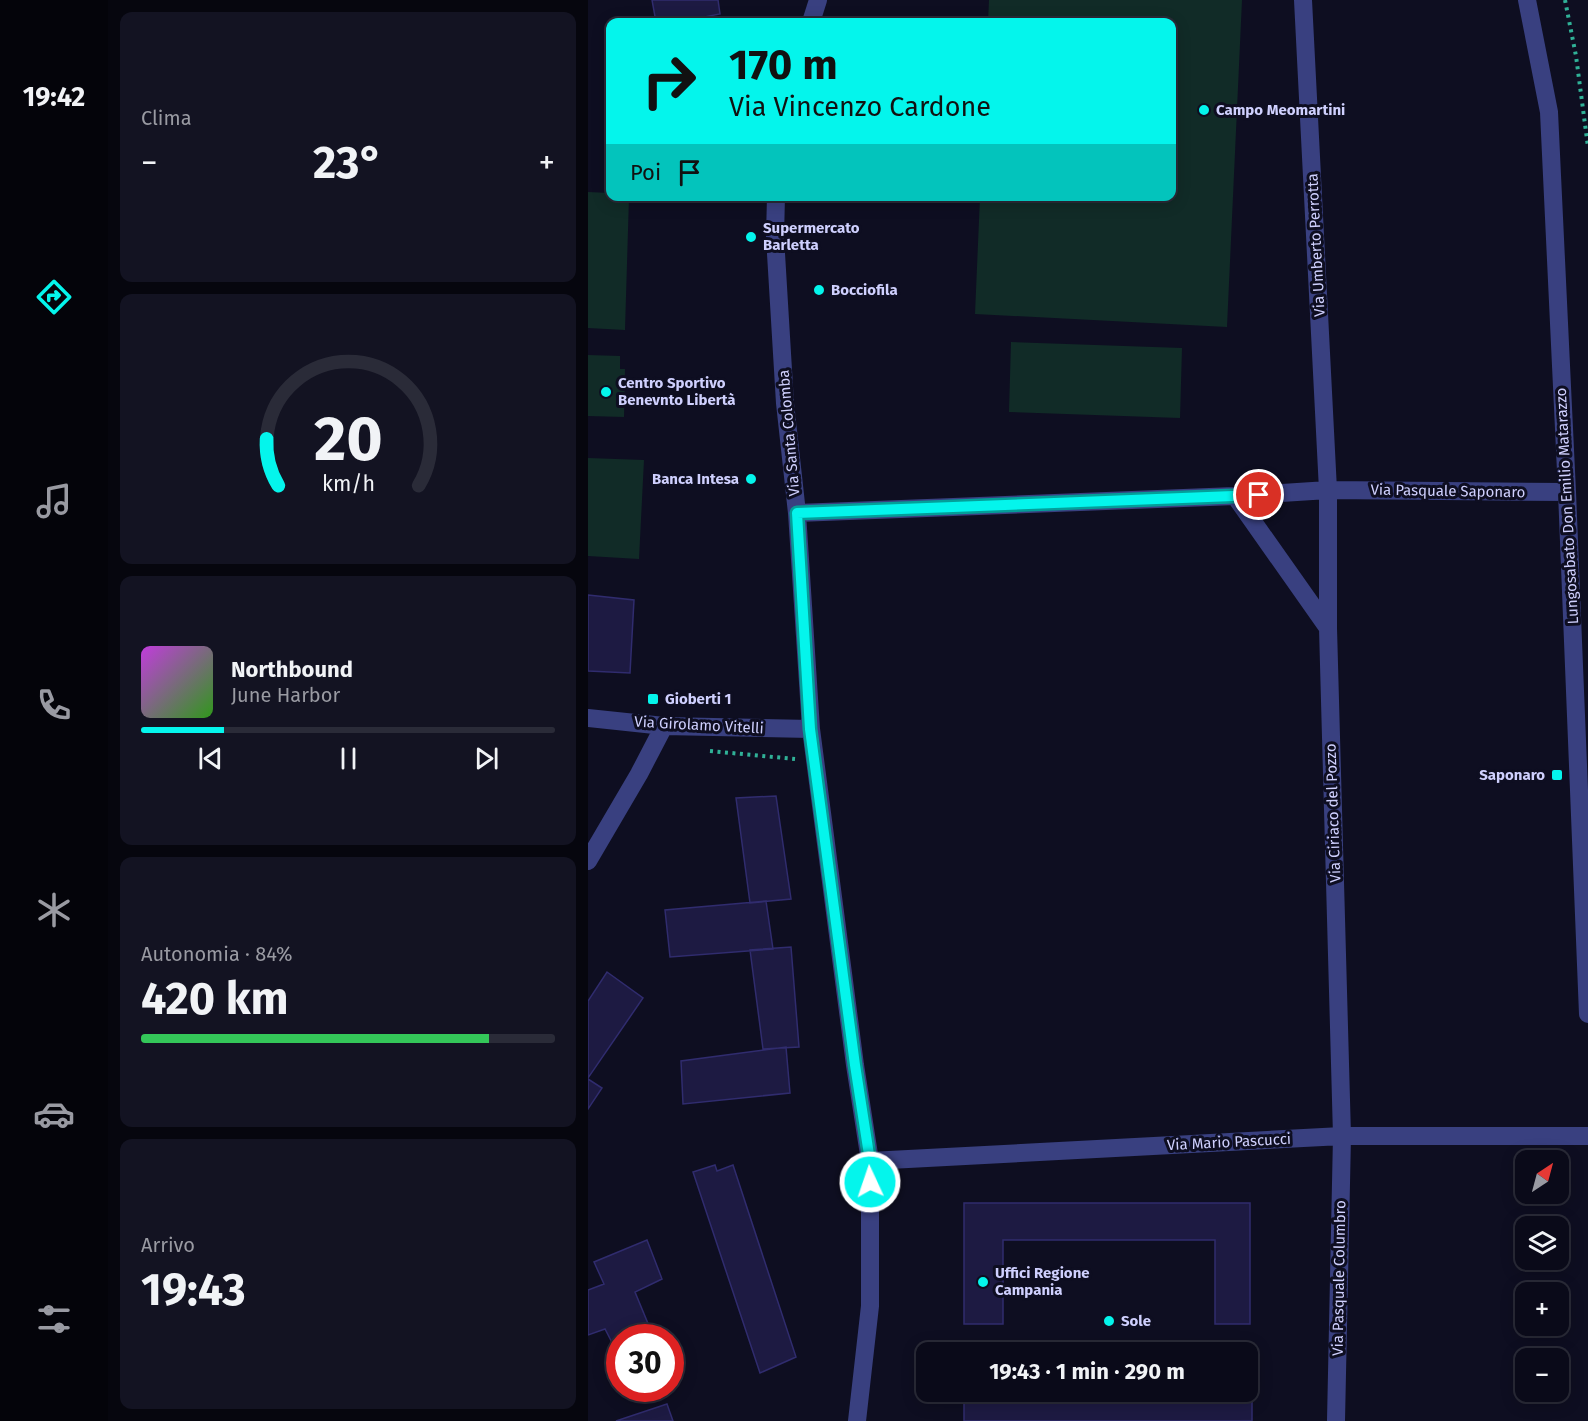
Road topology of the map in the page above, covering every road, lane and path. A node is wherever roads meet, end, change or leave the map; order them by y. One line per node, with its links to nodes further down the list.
1 (818, 0): 5 (street)
2 (1303, 0): 8 (street, Via Umberto Perrotta)
3 (1527, 0): 9 (street, Lungosabato Don Emilio Matarazzo)
4 (1565, 0): 6 (path)
5 (812, 18)
6 (1588, 147)
7 (776, 201): 11 (street, Via Santa Colomba)
8 (1329, 490): 9 (street, Via Pasquale Saponaro); 10 (street, Via Pasquale Saponaro); 12 (street, Via Ciriaco del Pozzo)
9 (1567, 492): 19 (street, Lungosabato Don Emilio Matarazzo)
10 (1235, 496): 11 (street, Via Pasquale Saponaro); 12 (street)
11 (797, 513): 15 (street, Via Santa Colomba)
12 (1328, 628): 20 (street, Via Ciriaco del Pozzo)
13 (588, 718): 14 (street, Via Girolamo Vitelli)
14 (664, 726): 15 (street, Via Girolamo Vitelli); 18 (street)
15 (810, 729): 17 (street, Via Santa Colomba)
16 (703, 750): 17 (path)
17 (816, 772): 22 (street, Via Santa Colomba)
18 (588, 861)
19 (1588, 1014)
20 (1342, 1136): 21 (street, Via Mario Pascucci); 22 (street, Via Mario Pascucci); 24 (street, Via Pasquale Columbro)
21 (1588, 1136)
22 (870, 1161): 23 (street, Via Santa Colomba)
23 (857, 1421)
24 (1336, 1421)

